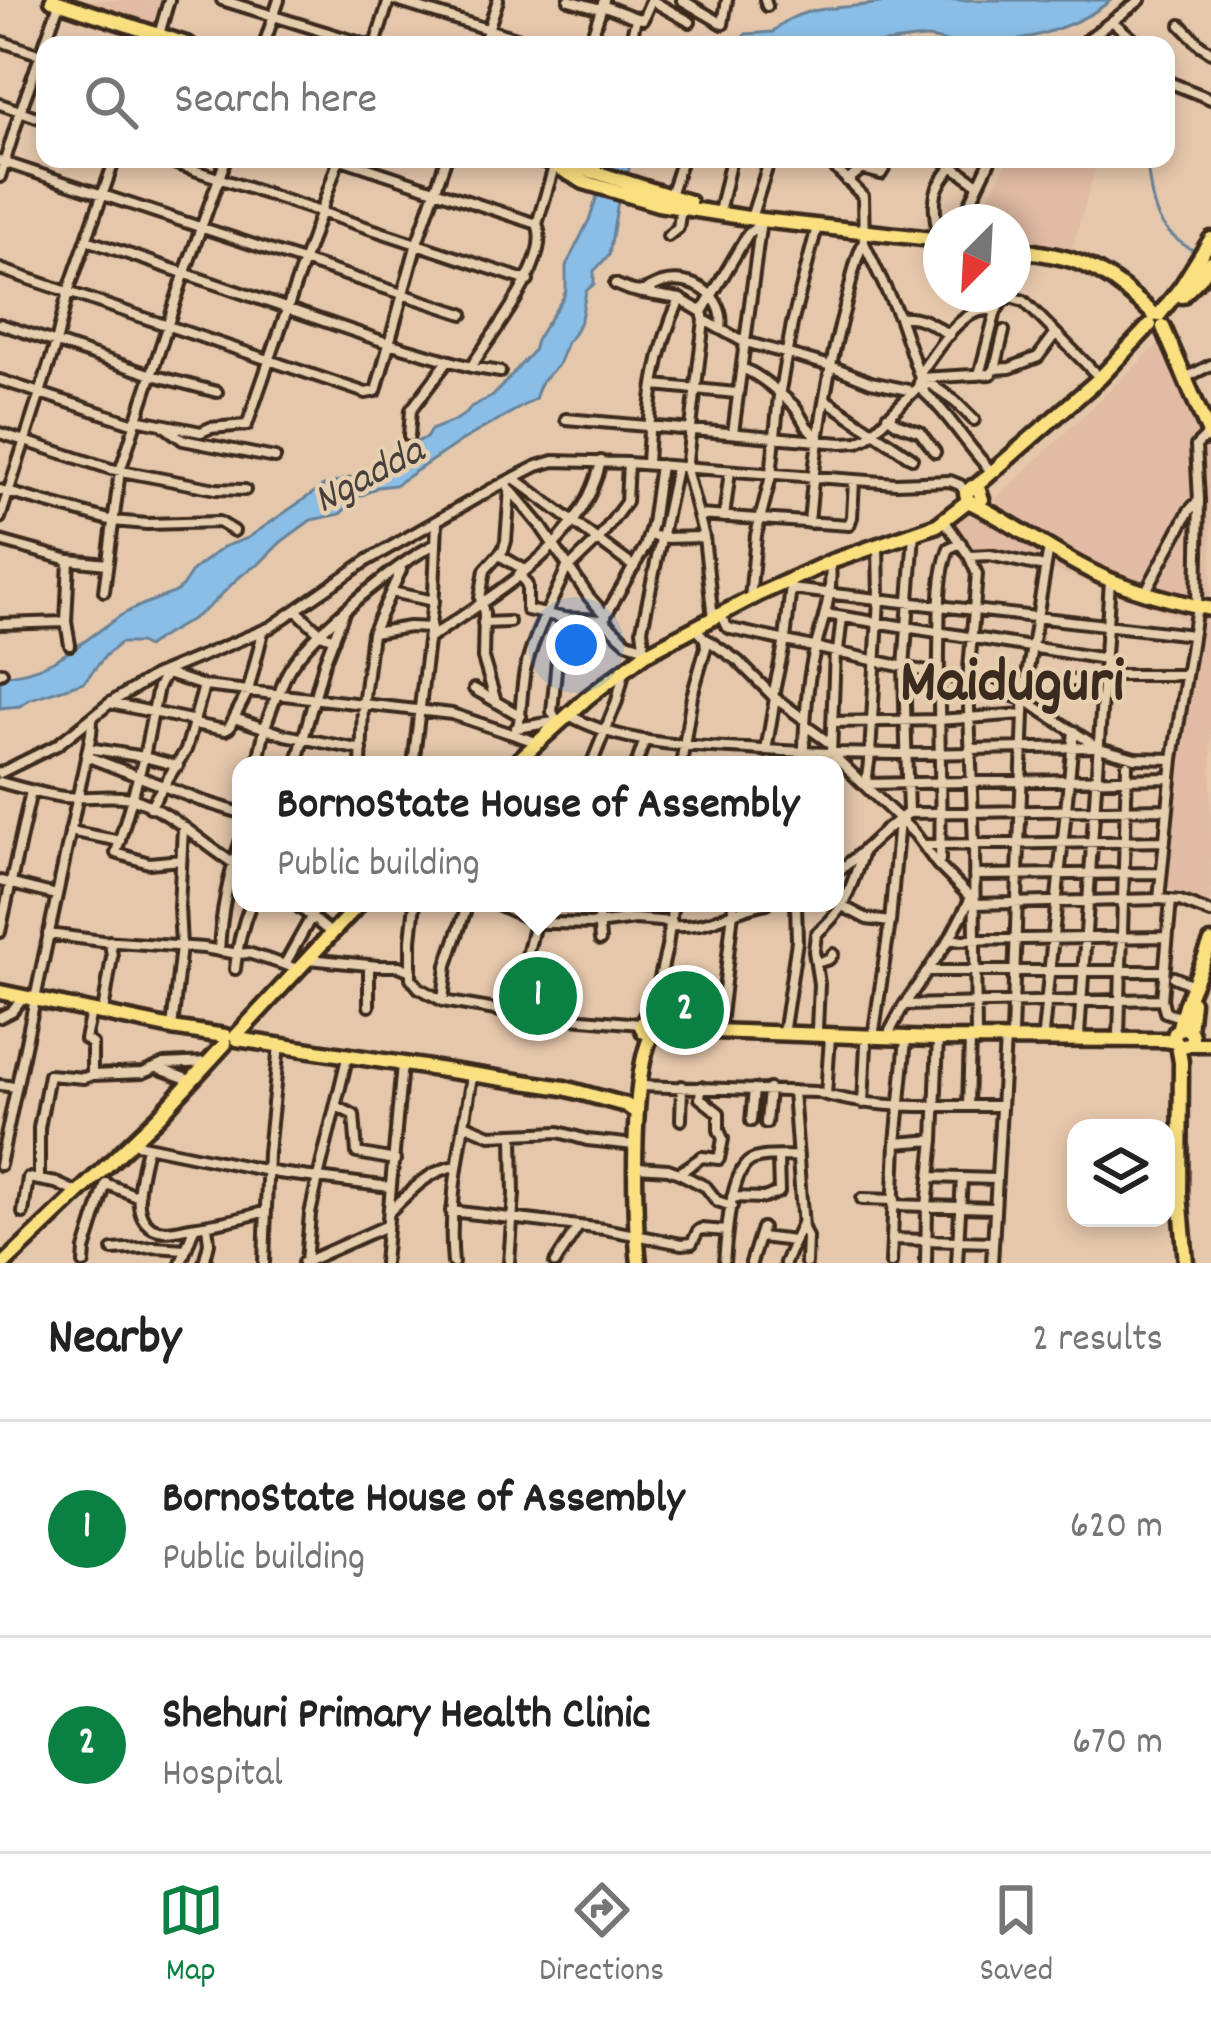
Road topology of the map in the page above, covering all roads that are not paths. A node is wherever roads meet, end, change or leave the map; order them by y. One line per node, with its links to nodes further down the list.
1 (169, 0): 21 (street)
2 (222, 0): 13 (street)
3 (279, 0): 13 (street)
4 (391, 0): 18 (street); 24 (street)
5 (498, 0): 18 (street)
6 (569, 0): 11 (street)
7 (680, 0): 8 (street); 12 (street)
8 (727, 0)
9 (1139, 0): 16 (street)
10 (58, 1): 19 (street); 20 (main road)
11 (602, 5): 14 (street); 27 (street)
12 (673, 10): 14 (street); 15 (street)
13 (274, 17): 22 (street); 23 (street)
14 (636, 18): 28 (street)
15 (690, 22)
16 (1113, 22): 29 (street); 30 (street)
17 (1181, 25): 32 (street)
18 (488, 31): 25 (street); 26 (street)
19 (48, 36)
20 (148, 36)
21 (159, 36)
22 (267, 36)
23 (340, 36)
24 (375, 36)
25 (486, 36)
26 (506, 36)
27 (592, 36)
28 (632, 36)
29 (1091, 36)
30 (1129, 36)
31 (0, 41): 33 (street)
32 (1211, 52)
33 (36, 54)
34 (36, 73): 38 (street)
35 (1175, 85): 36 (street)
36 (1211, 99)
37 (0, 104): 38 (street)
38 (20, 112): 39 (street); 40 (street)
39 (36, 117)
40 (2, 162): 57 (street); 63 (street)
41 (112, 168): 63 (street)
42 (188, 168): 58 (street)
43 (223, 168): 58 (street)
44 (337, 168): 69 (street)
45 (366, 168): 61 (street)
46 (443, 168): 61 (street)
47 (547, 168): 71 (street)
48 (572, 168): 62 (main road)
49 (679, 168): 64 (street)
50 (729, 168): 68 (street)
51 (768, 168): 70 (street)
52 (835, 168): 59 (street)
53 (885, 168): 59 (street)
54 (951, 168): 65 (street)
55 (960, 168): 60 (street)
56 (987, 168): 60 (street)
57 (0, 177)
58 (220, 179): 69 (street); 73 (street)
59 (847, 181): 75 (street)
60 (978, 184): 66 (street)
61 (435, 192): 71 (street); 78 (street)
62 (638, 193): 64 (main road); 67 (main road)
63 (103, 194): 73 (street); 77 (street)
64 (670, 196): 68 (main road)
65 (935, 204)
66 (969, 204)
67 (681, 208): 68 (main road); 74 (street)
68 (719, 212): 70 (main road)
69 (320, 213): 78 (street); 81 (street)
70 (758, 221): 72 (main road); 88 (street); 105 (street)
71 (537, 224): 84 (street)
72 (817, 226): 75 (main road); 108 (street)
73 (203, 230): 81 (street); 83 (street)
74 (668, 236)
75 (864, 237): 76 (main road); 97 (street); 113 (street)
76 (923, 239)
77 (86, 240): 83 (street); 86 (street)
78 (417, 243): 84 (street); 89 (street)
79 (1209, 250): 98 (main road)
80 (1031, 254): 98 (main road)
81 (304, 261): 89 (street); 92 (street)
82 (0, 269): 86 (street)
83 (184, 275): 92 (street); 100 (street)
84 (528, 281): 112 (street)
85 (614, 284): 87 (street)
86 (68, 292): 100 (street); 106 (street)
87 (637, 292): 88 (street); 90 (street)
88 (712, 295): 96 (street); 101 (street)
89 (402, 296): 95 (street); 107 (street)
90 (680, 299): 96 (street); 123 (street)
91 (1031, 309): 103 (street)
92 (287, 310): 107 (street); 109 (street)
93 (976, 312): 104 (street)
94 (995, 312): 118 (street)
95 (463, 314)
96 (703, 316): 101 (street); 124 (street)
97 (898, 317): 104 (street); 122 (street)
98 (1157, 323): 119 (main road); 120 (main road)
99 (0, 324): 106 (street)
100 (169, 326): 109 (street); 117 (street)
101 (722, 329): 105 (street)
102 (1004, 331): 115 (street)
103 (1055, 334): 115 (street); 119 (street)
104 (949, 335): 122 (street)
105 (746, 342): 108 (street); 114 (street)
106 (56, 343): 117 (street); 127 (street)
107 (388, 343): 109 (street); 110 (street)
108 (787, 352): 113 (street); 128 (street)
109 (269, 361): 134 (street)
110 (448, 361): 112 (street); 142 (street)
111 (1211, 365): 120 (street)
112 (471, 367): 116 (street)
113 (831, 367): 122 (street); 129 (street)
114 (742, 368): 126 (street); 128 (street)
115 (995, 369): 118 (street)
116 (500, 372)
117 (152, 375): 125 (street); 133 (street)
118 (979, 375): 122 (street)
119 (1100, 378): 155 (main road)
120 (1184, 379): 141 (main road)
121 (0, 380): 127 (street)
122 (917, 383): 130 (street); 132 (street); 155 (street)
123 (655, 385): 124 (street); 135 (street)
124 (696, 389): 126 (street); 136 (street)
125 (217, 392)
126 (736, 393): 138 (street)
127 (39, 394): 133 (street); 144 (street)
128 (779, 396): 140 (street); 143 (street)
129 (826, 400): 139 (street); 143 (street)
130 (887, 416): 139 (street); 145 (street)
131 (566, 419): 135 (street)
132 (974, 420)
133 (135, 422): 134 (street); 153 (street)
134 (158, 423): 146 (street)
135 (649, 428): 136 (street); 150 (street)
136 (691, 431): 138 (street); 152 (street)
137 (0, 433): 144 (street)
138 (733, 433): 140 (street)
139 (872, 433): 143 (street); 147 (street)
140 (775, 435): 143 (street); 156 (street)
141 (1210, 435): 163 (street)
142 (409, 436)
143 (819, 438): 157 (street)
144 (25, 440): 153 (street); 161 (street)
145 (935, 452)
146 (275, 458)
147 (912, 458)
148 (602, 461): 149 (street); 159 (street); 168 (street)
149 (628, 463): 150 (street); 177 (street)
150 (646, 464): 151 (street)
151 (660, 465): 152 (street); 175 (street)
152 (681, 468): 154 (street); 164 (street); 178 (street)
153 (120, 471): 160 (street); 170 (street)
154 (730, 471): 156 (street); 165 (street)
155 (993, 473): 162 (main road)
156 (771, 476): 157 (street); 167 (street)
157 (812, 478): 158 (street); 172 (street)
158 (854, 481): 162 (street); 172 (street)
159 (509, 483): 168 (street); 171 (street); 183 (street); 185 (street)
160 (245, 490)
161 (4, 492): 166 (street); 170 (street)
162 (973, 495): 169 (main road); 184 (main road)
163 (1199, 500): 199 (street); 207 (street)
164 (699, 515): 165 (street); 176 (street)
165 (724, 517): 167 (street)
166 (0, 518)
167 (761, 519): 172 (street); 201 (street)
168 (576, 520): 177 (street); 183 (street)
169 (944, 520): 174 (main road); 180 (street)
170 (113, 521): 173 (street); 189 (street)
171 (436, 522): 181 (street); 209 (street)
172 (809, 523)
173 (234, 531)
174 (914, 532): 182 (main road); 205 (street)
175 (649, 535): 178 (street); 193 (street)
176 (704, 537): 178 (street); 213 (street)
177 (598, 538): 192 (street); 193 (street)
178 (663, 538): 238 (street)
179 (0, 541): 187 (street)
180 (961, 543): 186 (street); 206 (street)
181 (435, 544): 190 (street); 203 (street)
182 (878, 544): 188 (main road); 202 (street)
183 (554, 547): 192 (street); 194 (street)
184 (1049, 547): 191 (street); 195 (main road)
185 (499, 556): 194 (street); 204 (street)
186 (970, 556): 191 (street); 208 (street)
187 (69, 560): 189 (street); 218 (street)
188 (830, 562): 196 (main road); 200 (street)
189 (107, 564): 197 (street)
190 (404, 564): 198 (street); 210 (street)
191 (1045, 566): 215 (street)
192 (568, 567): 211 (street); 217 (street)
193 (634, 567): 217 (street)
194 (522, 572): 204 (street); 211 (street)
195 (1110, 580): 199 (main road); 223 (street)
196 (791, 584): 200 (street); 201 (main road); 234 (street)
197 (104, 591)
198 (392, 592): 203 (street); 226 (street)
199 (1146, 592): 207 (main road)
200 (830, 594): 202 (street); 212 (street)
201 (750, 599): 213 (main road)
202 (879, 599): 205 (street); 221 (street)
203 (434, 601): 227 (street)
204 (482, 602): 220 (street); 227 (street)
205 (907, 602): 206 (street); 224 (street)
206 (940, 607): 208 (street); 229 (street)
207 (1204, 608): 231 (street)
208 (975, 609): 215 (street); 233 (street)
209 (297, 611): 225 (street); 230 (street)
210 (344, 612): 230 (street); 232 (street)
211 (544, 614): 216 (street); 264 (street)
212 (825, 614): 214 (street); 236 (street)
213 (717, 617): 228 (main road); 234 (street)
214 (842, 617): 221 (street); 239 (street)
215 (1036, 617): 223 (street); 237 (street)
216 (564, 618): 217 (street); 268 (street)
217 (605, 618): 238 (street)
218 (66, 622): 222 (street); 235 (street)
219 (509, 622): 220 (street)
220 (484, 623): 258 (street)
221 (878, 623): 224 (street); 241 (street)
222 (0, 624)
223 (1106, 626): 231 (street); 240 (street)
224 (905, 628): 229 (street); 243 (street)
225 (264, 630): 244 (street); 252 (street)
226 (372, 633): 227 (street); 260 (street)
227 (430, 633): 261 (street)
228 (700, 633): 238 (main road); 255 (street); 283 (street)
229 (939, 633): 233 (street); 245 (street)
230 (321, 634): 232 (street); 254 (street)
231 (1192, 635): 246 (street)
232 (334, 639): 256 (street)
233 (971, 639): 237 (street); 248 (street)
234 (785, 640): 236 (street); 255 (street)
235 (70, 645)
236 (817, 646): 239 (street); 274 (street)
237 (1031, 648): 240 (street); 250 (street)
238 (644, 650): 242 (main road)
239 (836, 652): 241 (street); 270 (street)
240 (1105, 659): 247 (street)
241 (874, 660): 243 (street); 271 (street)
242 (626, 667): 268 (main road); 279 (street)
243 (904, 667): 245 (street); 272 (street)
244 (164, 673): 249 (street); 259 (street); 262 (street)
245 (939, 674): 248 (street); 269 (street)
246 (1184, 675): 247 (street); 307 (street)
247 (1104, 676): 250 (street); 286 (street)
248 (968, 681): 253 (street); 265 (street)
249 (204, 686): 252 (street); 273 (street)
250 (1025, 687): 253 (street); 257 (street)
251 (474, 689): 258 (street)
252 (248, 691): 254 (street); 266 (street)
253 (1000, 691): 257 (street)
254 (278, 694): 256 (street); 277 (street)
255 (774, 697): 274 (street); 292 (street)
256 (313, 698): 260 (street); 280 (street)
257 (1025, 700): 263 (street); 278 (street)
258 (496, 701): 264 (street)
259 (110, 703): 262 (street); 267 (street)
260 (363, 705): 261 (street); 287 (street)
261 (421, 710): 275 (street); 299 (street)
262 (153, 714): 273 (street); 306 (street)
263 (1024, 714): 265 (street); 285 (street)
264 (521, 716): 276 (street)
265 (970, 717): 269 (street); 289 (street)
266 (234, 718): 273 (street); 277 (street)
267 (92, 719): 290 (street); 312 (street)
268 (562, 719): 276 (street); 279 (street); 282 (main road)
269 (938, 720): 272 (street); 293 (street)
270 (832, 722): 271 (street); 288 (street)
271 (870, 722): 272 (street); 294 (street)
272 (904, 722): 295 (street)
273 (195, 723): 310 (street)
274 (806, 723): 288 (street); 291 (street)
275 (499, 728): 276 (street); 282 (street)
276 (518, 728)
277 (264, 729): 280 (street); 296 (street)
278 (1074, 730): 284 (street); 286 (street)
279 (605, 731): 281 (street); 301 (street)
280 (303, 740): 287 (street); 297 (street)
281 (645, 740): 283 (street); 302 (street)
282 (538, 743): 300 (main road)
283 (682, 744): 292 (street); 303 (street)
284 (1072, 746): 285 (street); 286 (street); 317 (street)
285 (1024, 747): 289 (street); 316 (street)
286 (1099, 748): 307 (street); 313 (street)
287 (362, 750): 298 (street)
288 (831, 751): 291 (street); 294 (street); 305 (street)
289 (970, 751): 293 (street); 318 (street)
290 (87, 752): 306 (street); 311 (street); 324 (street)
291 (804, 753): 292 (street); 304 (street)
292 (765, 754)
293 (938, 754): 295 (street); 320 (street)
294 (870, 755): 295 (street); 321 (street)
295 (905, 755): 319 (street)
296 (259, 756)
297 (299, 756)
298 (362, 756)
299 (414, 756)
300 (523, 756)
301 (595, 756)
302 (639, 756)
303 (681, 756)
304 (804, 756)
305 (836, 756)
306 (144, 757): 310 (street); 311 (street)
307 (1173, 759): 315 (street)
308 (844, 763): 321 (street)
309 (1127, 765): 314 (street)
310 (178, 766): 322 (street)
311 (138, 775): 322 (street); 325 (street)
312 (0, 777): 323 (street)
313 (1097, 778): 314 (street); 317 (street); 331 (street)
314 (1127, 778): 315 (street); 328 (street)
315 (1171, 778): 327 (street)
316 (1022, 779): 317 (street); 318 (street); 333 (street)
317 (1069, 779): 330 (street)
318 (971, 780): 320 (street); 332 (street)
319 (906, 782): 320 (street); 321 (street); 335 (street)
320 (938, 782): 334 (street)
321 (866, 784): 335 (street)
322 (165, 786): 326 (street); 329 (street)
323 (31, 791): 324 (street); 359 (street)
324 (77, 797): 325 (street); 337 (street)
325 (130, 799): 326 (street); 338 (street)
326 (150, 807): 336 (street)
327 (1168, 808): 328 (street); 339 (street)
328 (1126, 809): 331 (street); 340 (street)
329 (232, 810)
330 (1065, 811): 331 (street); 333 (street); 341 (street)
331 (1095, 811): 342 (street)
332 (973, 812): 333 (street); 334 (street); 346 (street)
333 (1021, 812): 343 (street)
334 (939, 813): 335 (street); 345 (street)
335 (904, 816): 344 (street); 347 (street); 388 (street)
336 (183, 828): 348 (street); 350 (street)
337 (70, 831): 338 (street); 360 (street)
338 (120, 841): 348 (street)
339 (1165, 841): 340 (street); 352 (street)
340 (1125, 842): 342 (street); 356 (street)
341 (1062, 843): 342 (street); 343 (street); 354 (street)
342 (1093, 843): 355 (street)
343 (1020, 844): 346 (street); 353 (street)
344 (925, 845): 345 (street); 361 (street)
345 (940, 845): 346 (street); 349 (street)
346 (974, 846): 357 (street)
347 (864, 848): 351 (street); 368 (street)
348 (181, 860): 404 (street)
349 (940, 860)
350 (232, 862)
351 (844, 865)
352 (1161, 873): 356 (street); 362 (street)
353 (1019, 874): 354 (street); 357 (street); 367 (street)
354 (1059, 874): 355 (street); 365 (street)
355 (1091, 874): 356 (street); 366 (street)
356 (1125, 874): 363 (street)
357 (974, 875): 361 (street)
358 (232, 879): 405 (street)
359 (4, 882): 360 (street); 391 (street)
360 (56, 895): 392 (street)
361 (973, 898): 367 (street); 400 (street); 401 (street)
362 (1159, 899): 363 (street); 364 (street)
363 (1124, 900): 366 (street); 397 (street)
364 (1171, 900): 384 (street); 394 (street)
365 (1056, 902): 366 (street); 367 (street); 395 (street)
366 (1088, 902): 396 (street)
367 (1018, 903): 398 (street)
368 (844, 907): 388 (street)
369 (248, 912): 407 (street)
370 (305, 912): 385 (street)
371 (314, 912): 385 (street)
372 (352, 912): 393 (main road)
373 (415, 912): 413 (street)
374 (465, 912): 429 (street)
375 (514, 912): 387 (street)
376 (538, 912): 387 (street)
377 (597, 912): 389 (street)
378 (624, 912): 386 (street)
379 (672, 912): 390 (street)
380 (730, 912): 390 (street)
381 (734, 912): 439 (street)
382 (796, 912): 442 (street)
383 (840, 912): 409 (street)
384 (1211, 913)
385 (311, 917): 393 (street); 410 (street)
386 (623, 920): 389 (street); 390 (street)
387 (536, 922): 389 (street); 437 (street)
388 (890, 922): 444 (street)
389 (598, 924): 399 (street)
390 (671, 924): 424 (street)
391 (0, 932)
392 (48, 934): 402 (street); 427 (street)
393 (332, 934): 410 (main road)
394 (1166, 937): 397 (street); 416 (street)
395 (1052, 938): 396 (street); 398 (street); 419 (street)
396 (1086, 938): 397 (street); 420 (street)
397 (1122, 938): 415 (street)
398 (1016, 939): 401 (street); 418 (street)
399 (600, 940)
400 (949, 940): 401 (street); 414 (street)
401 (976, 940): 417 (street)
402 (110, 941): 404 (street); 436 (street)
403 (1211, 942): 422 (main road)
404 (181, 946): 405 (street); 441 (street)
405 (219, 951): 407 (street)
406 (1211, 953): 449 (main road)
407 (238, 954): 410 (street); 412 (street)
408 (833, 954): 409 (street)
409 (816, 963): 443 (street)
410 (298, 964): 411 (street); 454 (main road)
411 (369, 965): 413 (street); 435 (street)
412 (236, 969)
413 (411, 970): 429 (street)
414 (928, 971): 417 (street); 433 (street)
415 (1121, 971): 416 (street); 420 (street); 428 (street)
416 (1163, 971): 426 (street)
417 (976, 972): 418 (street); 434 (street)
418 (1015, 972): 419 (street); 432 (street)
419 (1049, 972): 420 (street); 431 (street)
420 (1084, 972): 430 (street)
421 (1174, 977): 422 (street)
422 (1193, 986): 449 (main road)
423 (0, 992): 427 (main road)
424 (656, 992): 425 (street); 440 (street)
425 (688, 994)
426 (1162, 998): 428 (street); 449 (street)
427 (26, 1000): 436 (main road); 438 (street); 466 (street)
428 (1120, 1000): 430 (street); 448 (street)
429 (442, 1001): 437 (street)
430 (1082, 1001): 431 (street); 447 (street)
431 (1046, 1002): 432 (street); 446 (street)
432 (1014, 1004): 434 (street); 451 (street)
433 (904, 1005): 434 (street); 445 (street)
434 (976, 1005): 450 (street)
435 (369, 1006)
436 (97, 1013): 441 (main road); 462 (street)
437 (513, 1013): 440 (street)
438 (0, 1014)
439 (720, 1025): 440 (main road); 442 (main road)
440 (650, 1026): 443 (main road); 472 (main road)
441 (172, 1028): 454 (main road)
442 (784, 1028): 443 (main road)
443 (826, 1031): 444 (main road); 452 (main road); 471 (street)
444 (874, 1031): 445 (main road)
445 (890, 1031): 450 (main road)
446 (1042, 1034): 447 (main road); 451 (main road)
447 (1079, 1035): 448 (main road)
448 (1120, 1035): 449 (main road)
449 (1183, 1036): 451 (main road); 455 (main road); 553 (main road)
450 (974, 1037): 451 (main road); 453 (main road); 477 (street)
451 (1009, 1037): 478 (street)
452 (906, 1038): 453 (main road); 474 (street)
453 (938, 1038): 475 (street)
454 (230, 1042): 456 (main road); 460 (street); 463 (main road)
455 (1211, 1042)
456 (279, 1045): 458 (main road); 496 (street)
457 (866, 1046): 473 (street)
458 (349, 1054): 459 (main road); 476 (street)
459 (402, 1063): 461 (main road); 492 (street)
460 (157, 1067): 462 (street); 463 (street)
461 (472, 1074): 472 (main road); 482 (street)
462 (92, 1075): 501 (street)
463 (192, 1081): 485 (main road)
464 (0, 1085): 466 (street)
465 (682, 1086): 467 (street); 472 (street); 479 (street)
466 (16, 1087): 487 (street)
467 (701, 1087): 468 (street); 497 (street)
468 (754, 1088): 469 (street); 480 (street)
469 (770, 1089): 470 (street); 481 (street)
470 (793, 1090): 471 (street); 490 (street)
471 (826, 1095): 473 (street)
472 (635, 1101): 488 (main road)
473 (863, 1103): 474 (street)
474 (898, 1105): 475 (street); 486 (street)
475 (934, 1105): 477 (street); 484 (street)
476 (336, 1106): 492 (street); 499 (street)
477 (968, 1106): 478 (street)
478 (999, 1106): 502 (street)
479 (681, 1120)
480 (751, 1121)
481 (766, 1123)
482 (464, 1124): 483 (street); 494 (street)
483 (512, 1135): 488 (street); 517 (street)
484 (934, 1141): 486 (street); 498 (street)
485 (131, 1142): 489 (street); 503 (main road)
486 (896, 1144): 509 (street)
487 (2, 1145): 493 (street)
488 (637, 1145): 495 (main road)
489 (147, 1147): 496 (street); 506 (street)
490 (798, 1156): 491 (street); 518 (street)
491 (778, 1158): 508 (street); 508 (street)
492 (394, 1160): 504 (street)
493 (0, 1165)
494 (456, 1166): 514 (street); 515 (street)
495 (637, 1167): 497 (street); 525 (main road)
496 (268, 1170): 499 (street); 513 (street)
497 (679, 1173): 508 (street)
498 (930, 1177): 500 (street); 510 (street)
499 (318, 1178): 504 (street); 536 (street)
500 (962, 1178): 502 (street); 511 (street)
501 (39, 1179): 505 (street); 516 (street)
502 (995, 1179): 512 (street)
503 (101, 1180): 505 (main road); 506 (street); 537 (street)
504 (391, 1187): 515 (street)
505 (78, 1193): 534 (main road)
506 (139, 1197): 523 (street)
507 (862, 1199): 509 (street)
508 (732, 1202): 524 (street)
509 (895, 1202): 510 (street); 527 (street)
510 (926, 1206): 511 (street); 526 (street)
511 (961, 1206): 512 (street); 529 (street)
512 (994, 1208): 530 (street)
513 (266, 1211): 519 (street); 540 (street)
514 (451, 1211): 517 (street); 542 (street)
515 (389, 1212): 520 (street)
516 (23, 1213)
517 (513, 1217): 522 (street); 543 (street)
518 (803, 1222): 528 (street); 548 (street)
519 (207, 1226): 521 (street); 539 (street)
520 (388, 1226): 536 (street); 541 (street)
521 (195, 1227): 523 (street); 533 (street)
522 (578, 1227): 525 (street); 544 (street)
523 (152, 1228): 531 (street)
524 (727, 1231): 525 (street); 545 (street)
525 (638, 1235): 535 (main road)
526 (926, 1238): 527 (street); 529 (street); 550 (street)
527 (892, 1239): 549 (street)
528 (794, 1241): 546 (street); 547 (street)
529 (958, 1241): 530 (street); 551 (street)
530 (992, 1242): 552 (street)
531 (149, 1248): 532 (street); 533 (street)
532 (113, 1250)
533 (185, 1250): 538 (street)
534 (10, 1261)
535 (638, 1261)
536 (305, 1262)
537 (84, 1263)
538 (181, 1263)
539 (204, 1263)
540 (264, 1263)
541 (384, 1263)
542 (453, 1263)
543 (509, 1263)
544 (555, 1263)
545 (724, 1263)
546 (751, 1263)
547 (785, 1263)
548 (806, 1263)
549 (892, 1263)
550 (926, 1263)
551 (958, 1263)
552 (992, 1263)
553 (1189, 1263)

